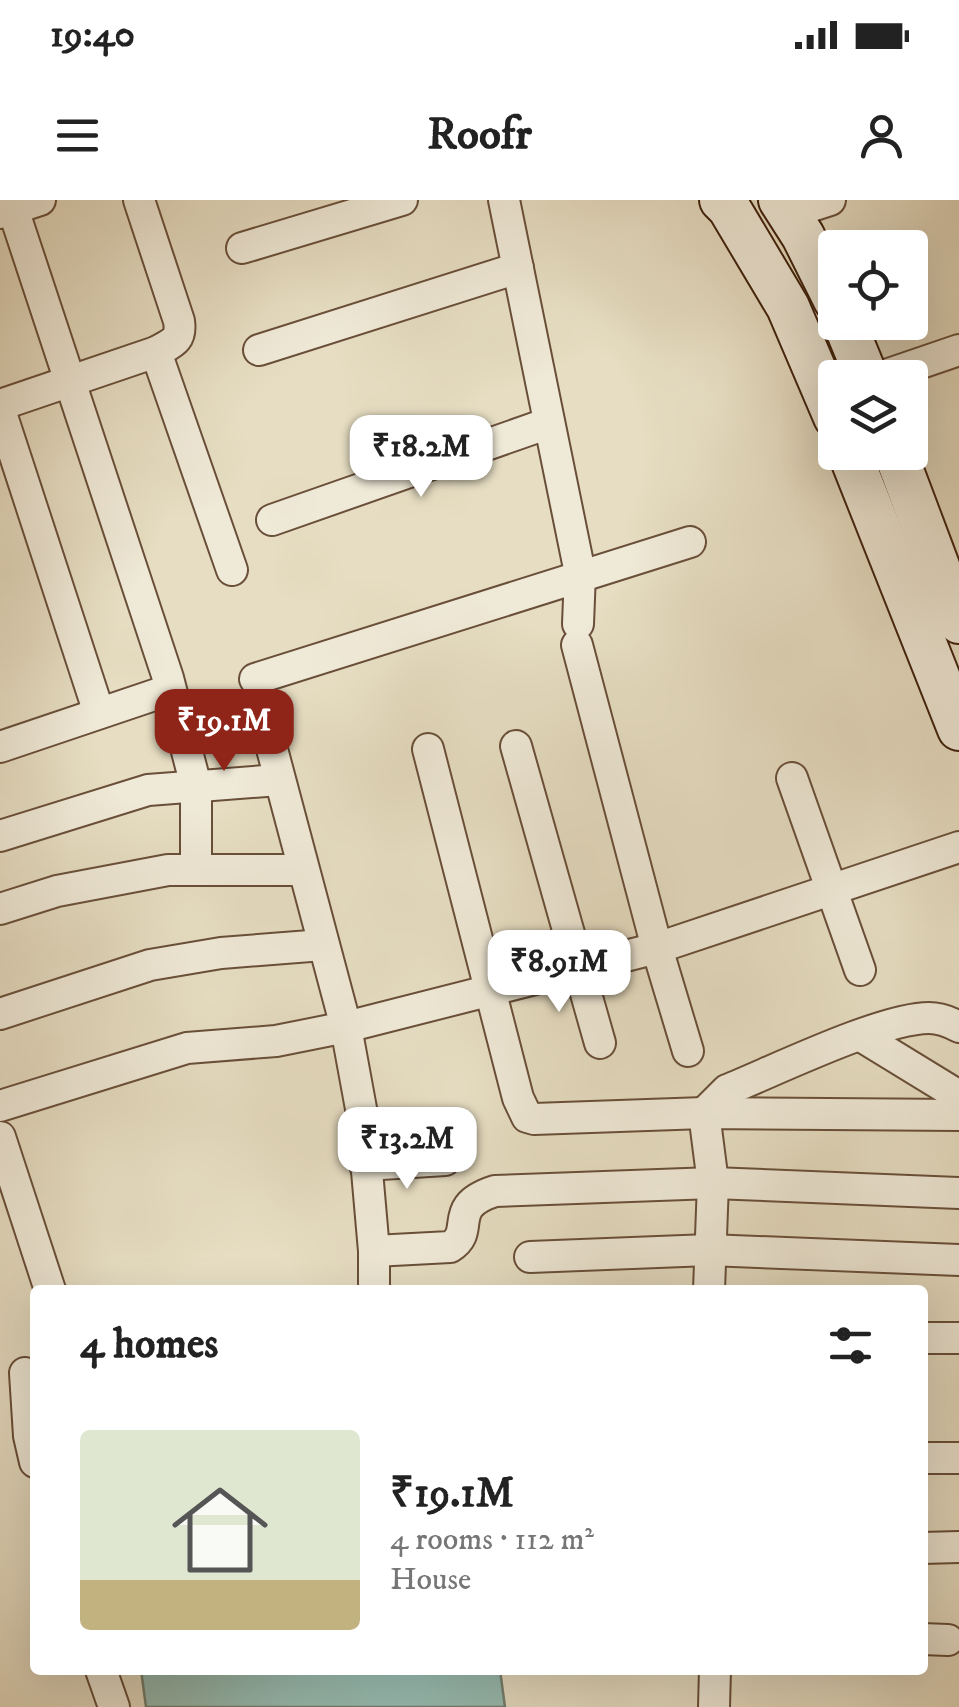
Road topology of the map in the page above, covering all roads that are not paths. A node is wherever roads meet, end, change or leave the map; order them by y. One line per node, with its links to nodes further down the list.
1 (140, 200): 13 (street)
2 (402, 200): 7 (street)
3 (504, 200): 10 (street)
4 (720, 200): 15 (main road)
5 (800, 204): 9 (main road)
6 (18, 207): 16 (street)
7 (326, 211): 8 (street)
8 (242, 248)
9 (818, 253)
10 (518, 268): 11 (street); 18 (street)
11 (259, 350)
12 (959, 350): 14 (street)
13 (156, 352): 16 (street); 23 (street)
14 (928, 361)
15 (818, 371)
16 (70, 380): 17 (street); 27 (street)
17 (0, 408): 28 (street)
18 (549, 424): 21 (street); 24 (street)
19 (856, 470): 29 (main road)
20 (902, 470): 25 (main road)
21 (272, 520)
22 (690, 542): 24 (street)
23 (232, 570)
24 (580, 573): 26 (street); 44 (street)
25 (959, 622)
26 (255, 679)
27 (169, 690): 28 (street); 36 (street)
28 (99, 713): 31 (street)
29 (959, 729)
30 (516, 746): 45 (street)
31 (0, 747)
32 (428, 748): 47 (street)
33 (272, 749): 35 (street)
34 (792, 778): 41 (street)
35 (279, 780): 36 (street); 40 (street)
36 (196, 786): 37 (street); 39 (street)
37 (0, 836)
38 (959, 848): 41 (street)
39 (196, 870): 40 (street); 42 (street)
40 (302, 870): 43 (street)
41 (832, 890): 44 (street); 46 (street)
42 (0, 909)
43 (323, 945): 48 (street); 49 (street)
44 (657, 948): 45 (street); 53 (street)
45 (576, 968): 47 (street); 52 (street)
46 (860, 970)
47 (491, 990): 49 (street); 56 (street)
48 (0, 1014)
49 (346, 1027): 55 (street); 60 (street)
50 (959, 1027): 51 (street)
51 (861, 1036): 54 (street); 56 (street)
52 (600, 1043)
53 (688, 1051)
54 (959, 1096)
55 (0, 1106)
56 (704, 1112): 57 (street); 61 (street)
57 (959, 1116)
58 (0, 1137): 63 (street)
59 (445, 1160): 60 (street)
60 (365, 1165): 65 (street)
61 (712, 1183): 62 (street); 64 (street); 65 (street)
62 (959, 1193)
63 (13, 1221): 68 (street)
64 (709, 1250): 66 (street); 67 (street); 70 (street)
65 (374, 1251): 69 (street)
66 (530, 1257)
67 (959, 1260)
68 (47, 1285)
69 (374, 1285)
70 (709, 1285)
71 (928, 1338): 72 (street)
72 (959, 1338)
73 (20, 1374): 74 (street)
74 (30, 1443)
75 (928, 1458): 76 (street)
76 (959, 1458)
77 (959, 1547): 78 (street)
78 (928, 1548)
79 (104, 1675): 81 (street)
80 (715, 1675): 82 (street)
81 (114, 1707)
82 (714, 1707)

